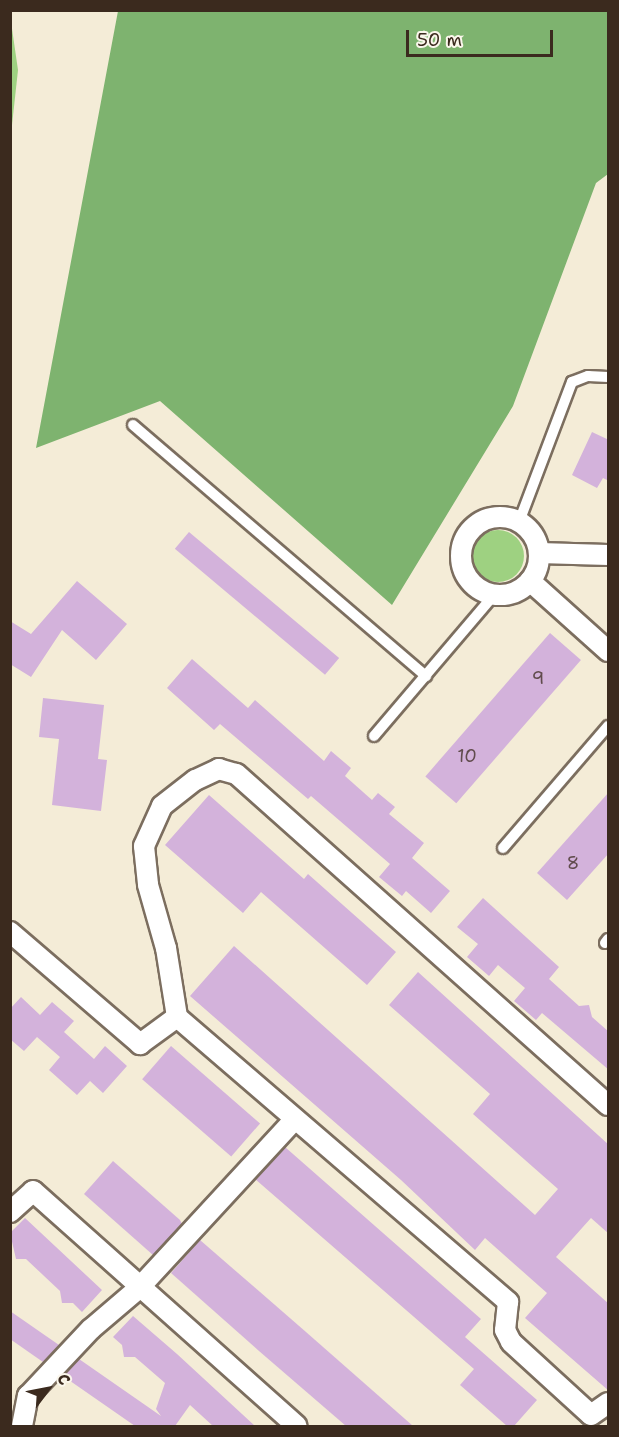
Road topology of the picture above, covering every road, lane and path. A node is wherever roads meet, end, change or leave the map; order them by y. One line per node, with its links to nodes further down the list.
1 (609, 377): 3 (lane)
2 (133, 425): 9 (lane)
3 (519, 522): 4 (street); 7 (street)
4 (539, 554): 5 (street); 6 (street)
5 (609, 555)
6 (530, 581): 7 (street); 8 (street)
7 (495, 594): 9 (lane)
8 (609, 651)
9 (426, 676): 11 (lane)
10 (609, 726): 12 (lane)
11 (374, 736)
12 (503, 848)
13 (10, 932): 14 (street)
14 (177, 1017): 15 (street); 16 (street)
15 (609, 1105)
16 (294, 1120): 18 (street); 19 (street)
17 (10, 1212): 18 (street)
18 (139, 1288): 20 (street); 21 (street)
19 (609, 1403)
20 (22, 1426)
21 (297, 1426)

